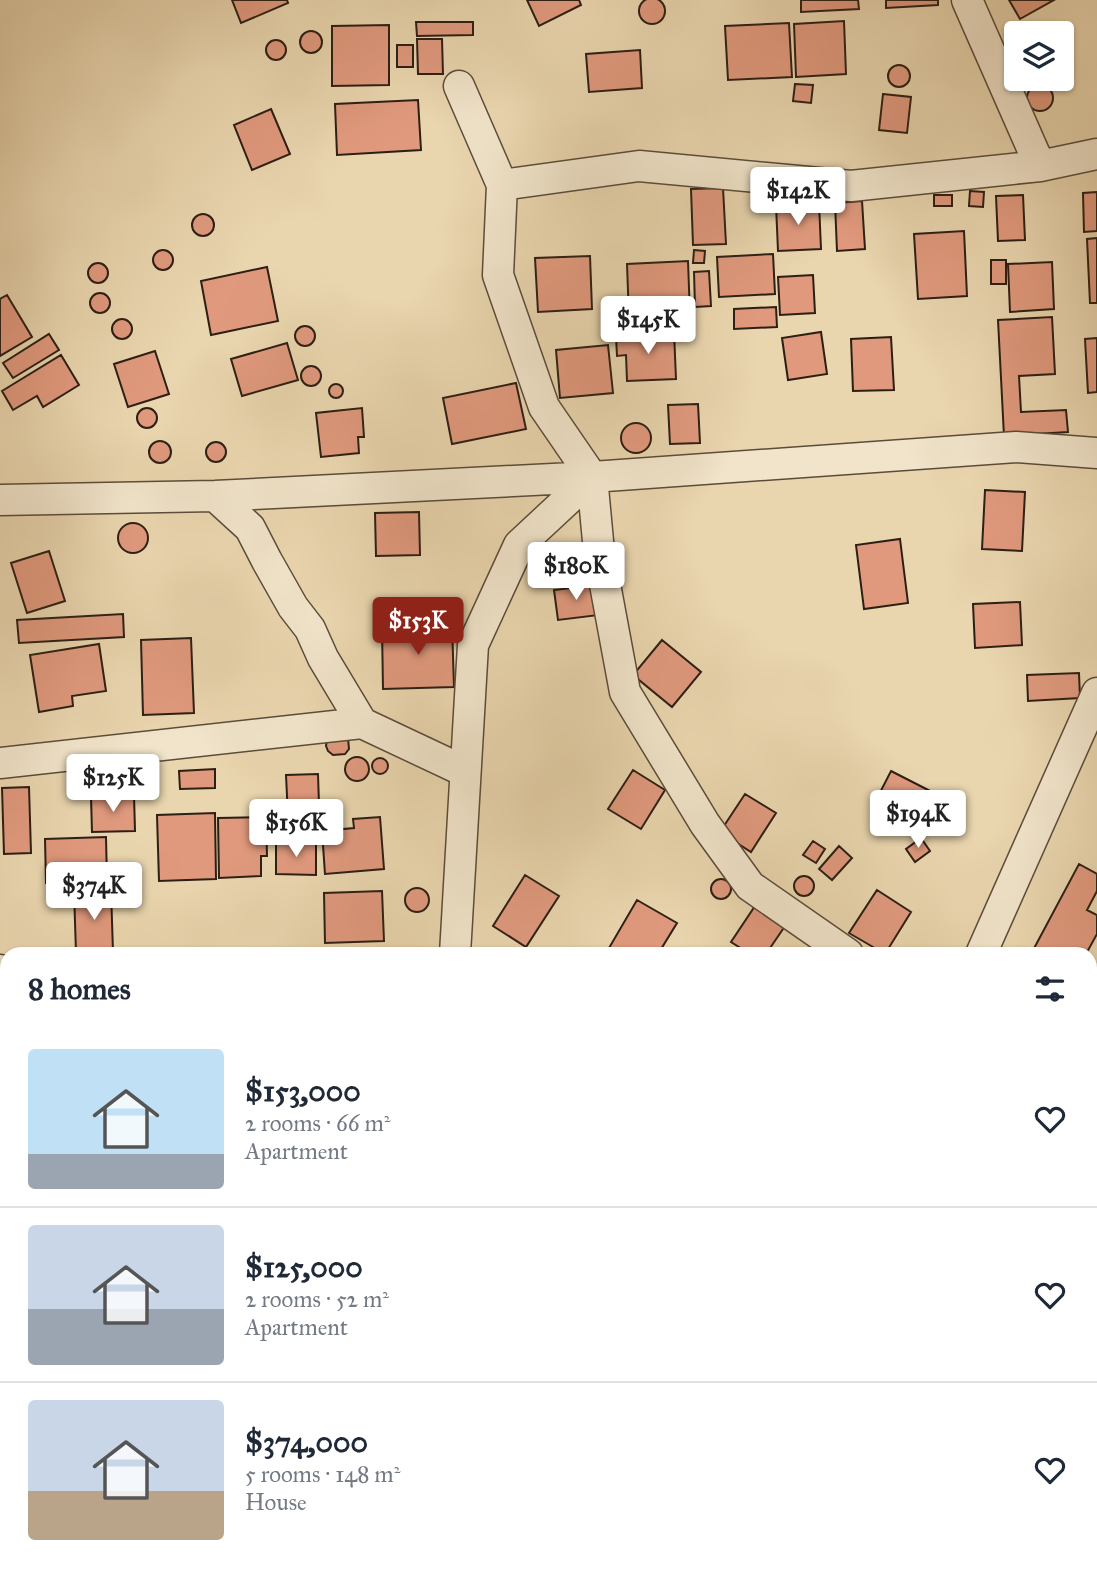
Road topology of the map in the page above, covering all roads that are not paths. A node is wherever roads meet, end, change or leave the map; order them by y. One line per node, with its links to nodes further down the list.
1 (967, 0): 4 (street)
2 (459, 86): 5 (street)
3 (1097, 154): 4 (street)
4 (1040, 166): 5 (street)
5 (502, 186): 7 (street)
6 (1097, 453): 7 (street)
7 (593, 477): 8 (street); 13 (street); 15 (street)
8 (215, 496): 9 (street); 11 (street)
9 (0, 500)
10 (1097, 693): 16 (street)
11 (362, 723): 12 (street); 13 (street)
12 (0, 763)
13 (464, 771): 14 (street)
14 (455, 947)
15 (838, 947)
16 (984, 947)

